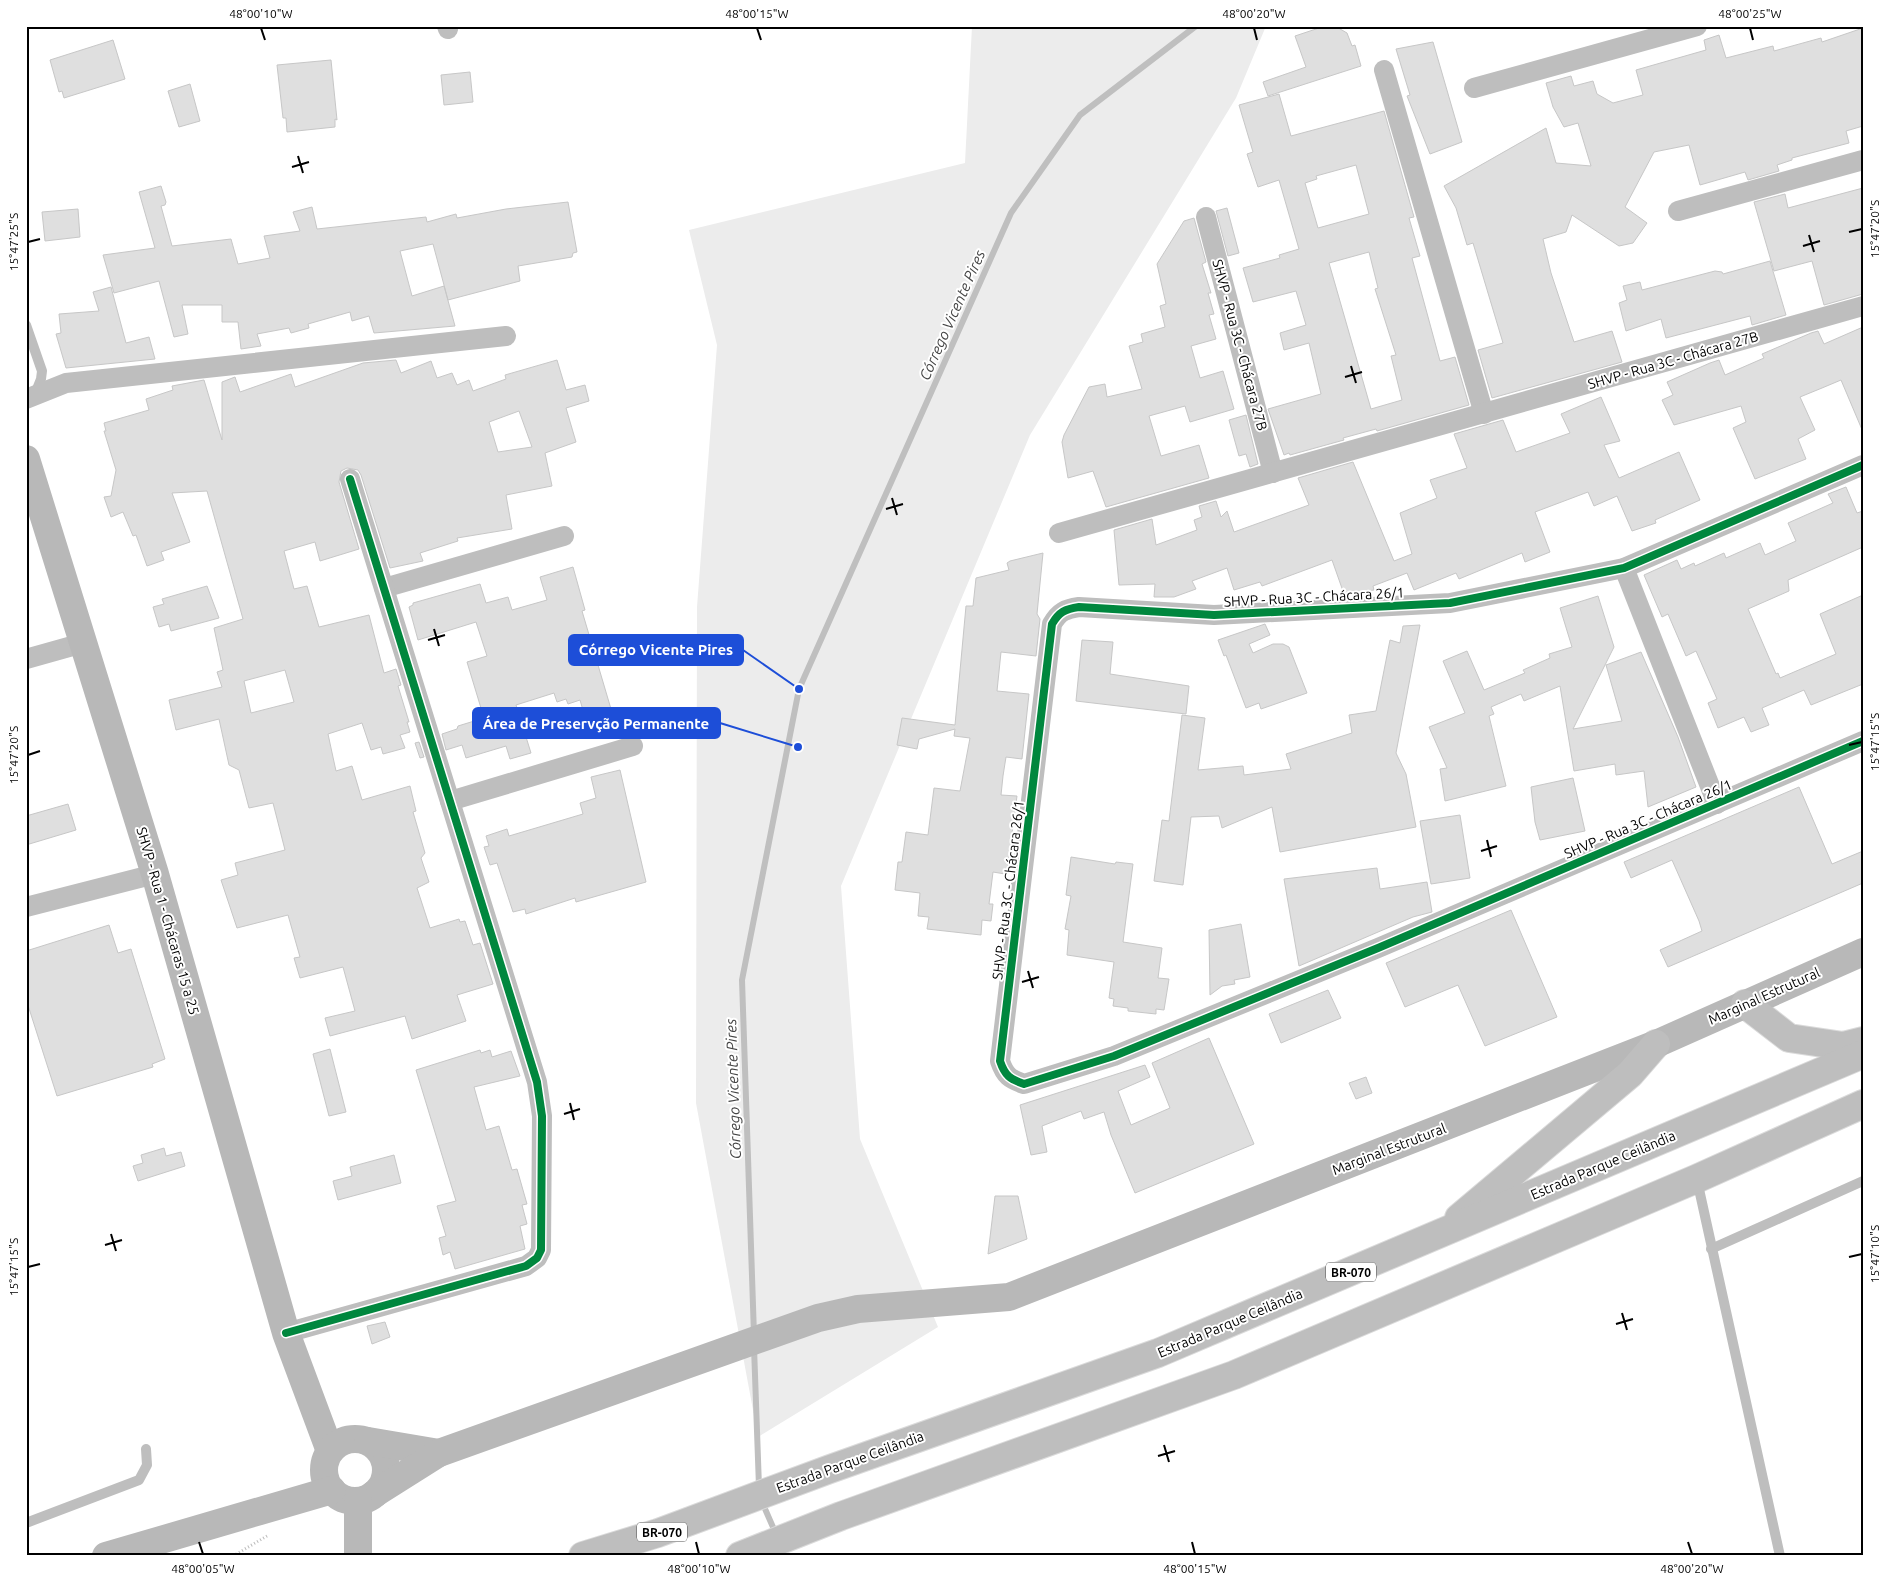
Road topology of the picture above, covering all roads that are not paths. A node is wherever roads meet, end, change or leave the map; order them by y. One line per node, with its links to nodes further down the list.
1 (1697, 26): 3 (street)
2 (1384, 70): 11 (street)
3 (1474, 88)
4 (1863, 160): 5 (street)
5 (1678, 211)
6 (1206, 217): 14 (street, SHVP - Rua 3C - Chácara 27B)
7 (1863, 306): 11 (street, SHVP - Rua 3C - Chácara 27B)
8 (26, 324): 10 (lane)
9 (506, 336): 10 (street)
10 (31, 397)
11 (1484, 414): 14 (street, SHVP - Rua 3C - Chácara 27B)
12 (26, 458): 20 (street, SHVP - Rua 1 - Chácaras 15 a 25)
13 (1863, 465): 18 (street, SHVP - Rua 3C - Chácara 26/1)
14 (1273, 473): 16 (street, SHVP - Rua 3C - Chácara 27B)
15 (350, 479): 19 (street)
16 (1059, 533)
17 (564, 536): 19 (street)
18 (1624, 568): 25 (street, SHVP - Rua 3C - Chácara 26/1); 25 (street, SHVP - Rua 3C - Chácara 26/1)
19 (384, 588): 24 (street)
20 (84, 643): 21 (street); 26 (street, SHVP - Rua 1 - Chácaras 15 a 25)
21 (26, 659)
22 (1863, 741): 25 (street, SHVP - Rua 3C - Chácara 26/1)
23 (633, 746): 24 (street)
24 (450, 801): 38 (street)
25 (1717, 804)
26 (155, 874): 27 (street); 38 (street, SHVP - Rua 1 - Chácaras 15 a 25)
27 (26, 907)
28 (1863, 952): 29 (street, Marginal Estrutural)
29 (1745, 1004): 30 (highway); 31 (street, Marginal Estrutural)
30 (1863, 1041)
31 (1656, 1044): 36 (highway); 43 (street, Marginal Estrutural)
32 (1863, 1054): 36 (highway, Estrada Parque Ceilândia / BR-070)
33 (1863, 1104): 34 (highway)
34 (1696, 1179): 37 (lane); 47 (highway)
35 (1863, 1181): 37 (lane)
36 (1437, 1236): 50 (highway, Estrada Parque Ceilândia / BR-070)
37 (1711, 1250): 51 (lane)
38 (286, 1333): 39 (street, SHVP - Rua 1 - Chácaras 15 a 25)
39 (306, 1385): 40 (street, SHVP - Rua 1 - Chácaras 15 a 25); 42 (street, SHVP - Rua 1 - Chácaras 15 a 25)
40 (364, 1440): 42 (street); 43 (street); 45 (street)
41 (146, 1449): 46 (lane)
42 (330, 1452): 44 (street)
43 (439, 1453): 45 (street, Marginal Estrutural)
44 (332, 1490): 45 (street); 48 (street)
45 (366, 1497): 49 (street)
46 (26, 1523)
47 (750, 1552)
48 (106, 1556)
49 (358, 1556)
50 (583, 1556)
51 (1780, 1556)

